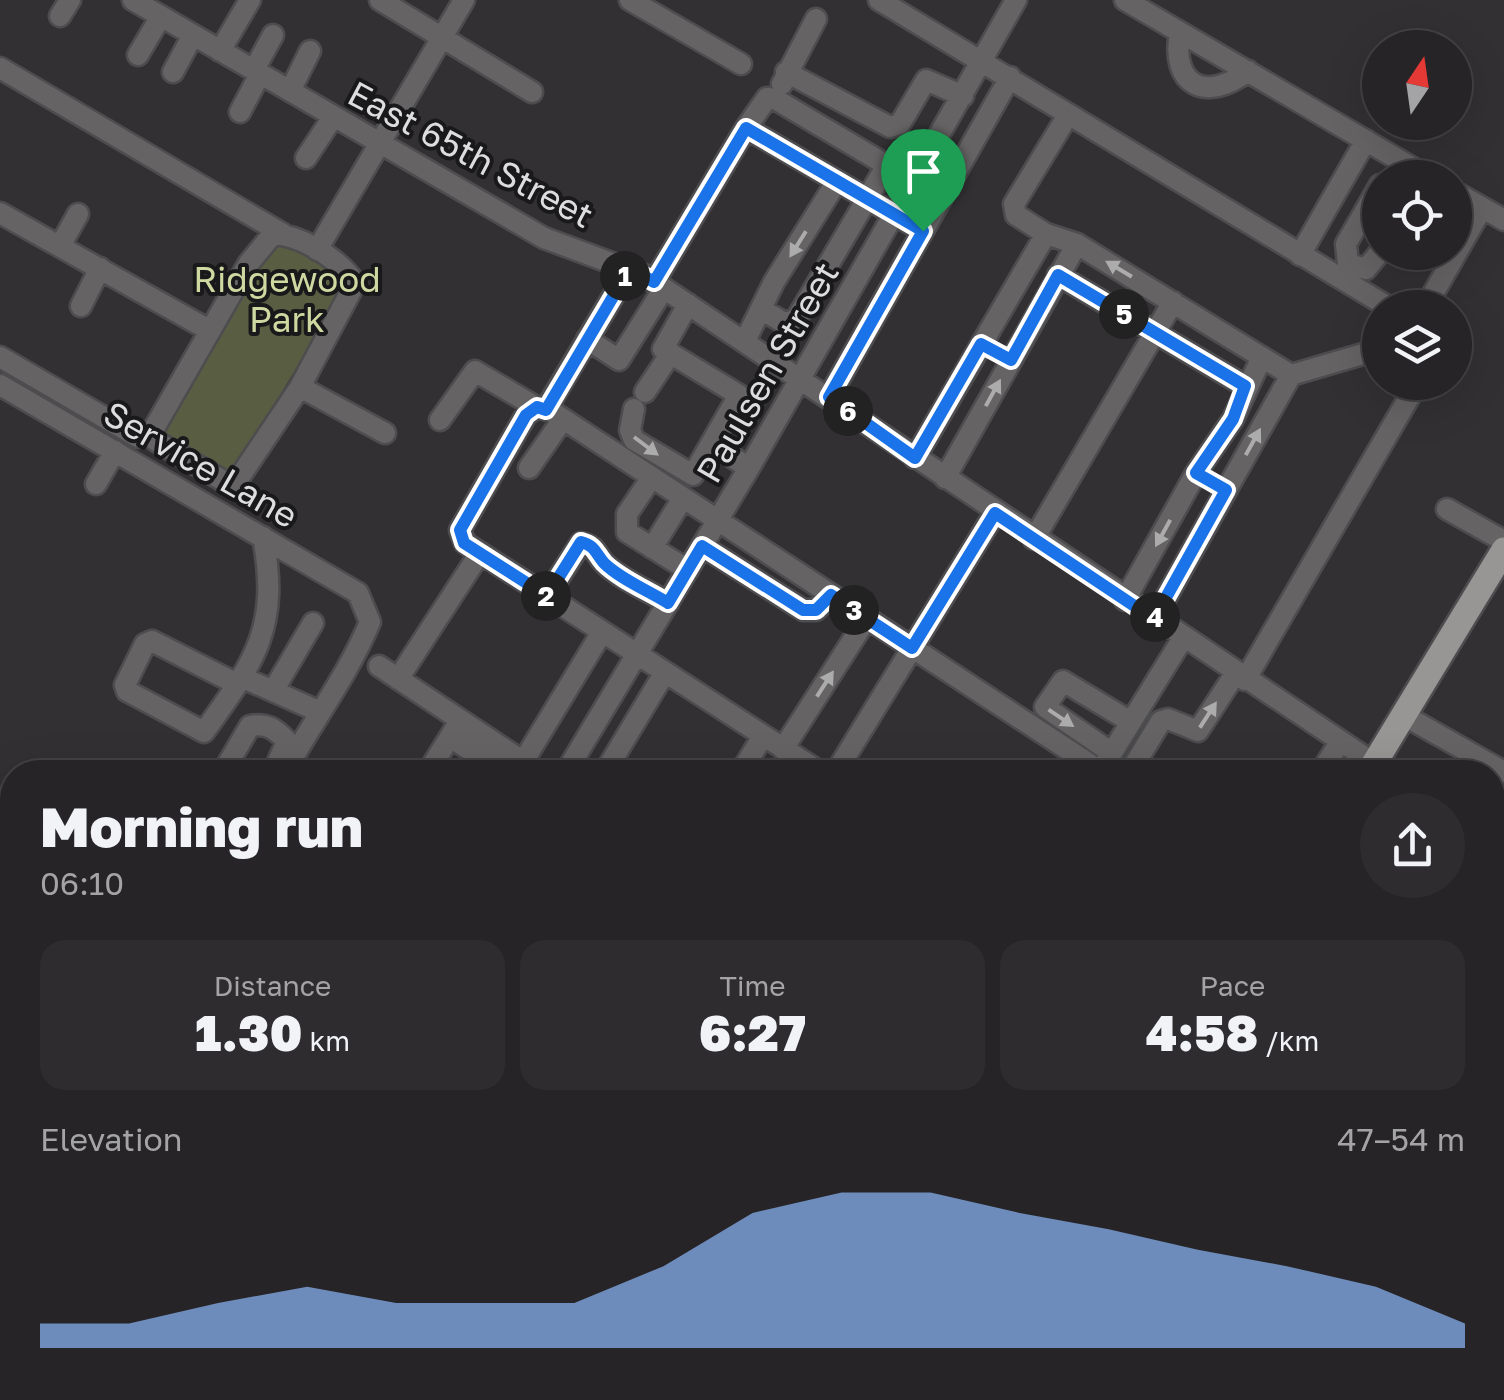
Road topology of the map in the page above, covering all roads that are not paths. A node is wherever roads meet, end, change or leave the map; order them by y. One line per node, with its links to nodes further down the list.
1 (133, 0): 9 (street, East 65th Street)
2 (250, 0): 15 (street)
3 (380, 0): 14 (street)
4 (464, 0): 14 (street)
5 (630, 0): 19 (street)
6 (1016, 0): 18 (street, Paulsen Street)
7 (1125, 0): 11 (street)
8 (884, 1): 18 (street)
9 (157, 14): 12 (street, East 65th Street); 17 (street)
10 (816, 20): 24 (street)
11 (1180, 32): 21 (street); 21 (street)
12 (193, 35): 15 (street, East 65th Street); 22 (street)
13 (274, 35): 23 (street)
14 (443, 37): 27 (street); 36 (street)
15 (220, 51): 23 (street, East 65th Street)
16 (310, 51): 26 (street)
17 (135, 53)
18 (983, 60): 25 (street); 28 (street, Paulsen Street)
19 (741, 64)
20 (0, 68): 50 (street)
21 (1248, 71): 34 (street)
22 (173, 72)
23 (257, 72): 26 (street, East 65th Street); 30 (street)
24 (786, 72): 28 (street); 29 (street)
25 (1010, 78): 32 (street); 49 (street)
26 (290, 92): 31 (street, East 65th Street)
27 (532, 92)
28 (962, 96): 46 (street, Paulsen Street)
29 (775, 99): 33 (street); 41 (street)
30 (240, 112)
31 (327, 113): 36 (street, East 65th Street); 37 (street)
32 (1068, 114): 51 (street); 55 (street)
33 (746, 128): 40 (street); 60 (street)
34 (1362, 138)
35 (1366, 140): 38 (street); 55 (street)
36 (378, 142): 54 (street); 58 (street, East 65th Street)
37 (302, 154)
38 (1396, 158): 39 (street)
39 (1399, 160)
40 (837, 181): 41 (street); 66 (street, one-way to 66)
41 (866, 198): 46 (street); 66 (street)
42 (1472, 202): 43 (street)
43 (1482, 208): 48 (street); 61 (street)
44 (0, 212): 53 (street)
45 (78, 214): 53 (street)
46 (896, 215): 49 (street); 78 (street, Paulsen Street)
47 (1362, 216): 56 (street)
48 (1504, 220)
49 (923, 231): 82 (street)
50 (282, 234): 54 (street); 67 (street)
51 (1046, 234): 52 (street); 71 (street)
52 (1077, 244): 59 (street); 63 (street, one-way to 52)
53 (60, 246): 57 (street)
54 (317, 250): 81 (street)
55 (1300, 255): 62 (street)
56 (1362, 267)
57 (100, 268): 65 (street); 67 (street)
58 (630, 268): 60 (street, East 65th Street); 69 (street)
59 (1058, 275): 68 (street); 76 (street)
60 (659, 285): 64 (street, East 65th Street); 69 (street)
61 (1434, 290)
62 (1362, 292)
63 (1173, 302): 68 (street); 74 (street)
64 (688, 304): 70 (street, East 65th Street); 72 (street)
65 (82, 306)
66 (761, 309): 70 (street)
67 (210, 330): 86 (street)
68 (1155, 332): 80 (street); 103 (street)
69 (588, 339): 84 (street)
70 (745, 341): 78 (street, East 65th Street)
71 (981, 344): 76 (street); 90 (street)
72 (670, 353): 88 (street); 88 (street, one-way to 88)
73 (1362, 355): 77 (street)
74 (1262, 357): 77 (street); 80 (street)
75 (0, 358): 86 (street)
76 (1011, 360): 95 (street, one-way to 76)
77 (1291, 375): 97 (street, one-way to 77)
78 (802, 378): 82 (street, East 65th Street); 92 (street, Paulsen Street)
79 (0, 385): 89 (street, Service Lane)
80 (1245, 386): 93 (street)
81 (300, 387): 86 (street); 87 (street)
82 (829, 397): 90 (street, East 65th Street)
83 (1407, 400): 123 (street)
84 (549, 412): 85 (street); 91 (street); 94 (street); 106 (street)
85 (440, 420)
86 (152, 432)
87 (385, 433)
88 (712, 444): 92 (street)
89 (116, 451): 96 (street); 102 (street, Service Lane)
90 (915, 458): 95 (street, East 65th Street)
91 (529, 468)
92 (750, 468): 101 (street, Paulsen Street)
93 (1196, 473): 97 (street); 112 (street, one-way to 112)
94 (652, 477): 98 (street); 107 (street)
95 (945, 478): 100 (street, East 65th Street)
96 (96, 484)
97 (1226, 490): 115 (street)
98 (683, 498): 101 (street); 107 (street)
99 (1447, 509): 104 (street)
100 (995, 513): 103 (street, East 65th Street); 119 (street)
101 (718, 520): 105 (street, Paulsen Street); 110 (street)
102 (263, 538): 125 (street); 127 (street, Service Lane)
103 (1034, 538): 112 (street, East 65th Street)
104 (1504, 541)
105 (702, 546): 109 (street, Paulsen Street); 110 (street)
106 (472, 548): 111 (street); 124 (street)
107 (652, 548): 109 (street)
108 (1504, 550): 128 (main road)
109 (688, 570): 113 (street, Paulsen Street)
110 (831, 595): 114 (street)
111 (547, 596): 113 (street); 117 (street)
112 (1126, 600): 115 (street, East 65th Street)
113 (668, 603): 120 (street, Paulsen Street)
114 (867, 618): 119 (street); 134 (street, one-way to 114)
115 (1154, 619): 118 (street, East 65th Street)
116 (313, 623): 126 (street)
117 (602, 632): 120 (street); 141 (street)
118 (1183, 638): 123 (street, East 65th Street); 129 (street)
119 (912, 648): 146 (street); 147 (street)
120 (637, 654): 122 (street); 142 (street, Paulsen Street)
121 (379, 666): 124 (street)
122 (665, 672): 132 (street); 143 (street)
123 (1240, 677): 133 (street, East 65th Street); 149 (street, one-way to 123)
124 (398, 679): 131 (street)
125 (239, 681): 125 (street); 126 (street)
126 (277, 693): 127 (street); 130 (street)
127 (318, 710): 138 (street)
128 (1406, 716): 152 (main road); 153 (street)
129 (1131, 722): 135 (street); 135 (street, one-way to 135)
130 (264, 725): 136 (street); 137 (street)
131 (455, 728): 139 (street); 140 (street)
132 (763, 736): 134 (street); 144 (street)
133 (1340, 742): 150 (street); 151 (street, East 65th Street)
134 (783, 749): 145 (street)
135 (1112, 752): 148 (street)
136 (231, 760)
137 (277, 760)
138 (291, 760)
139 (435, 760)
140 (507, 760)
141 (527, 760)
142 (573, 760)
143 (612, 760)
144 (748, 760)
145 (801, 760)
146 (843, 760)
147 (1082, 760)
148 (1107, 760)
149 (1137, 760)
150 (1329, 760)
151 (1362, 760)
152 (1377, 760)
153 (1483, 760)

